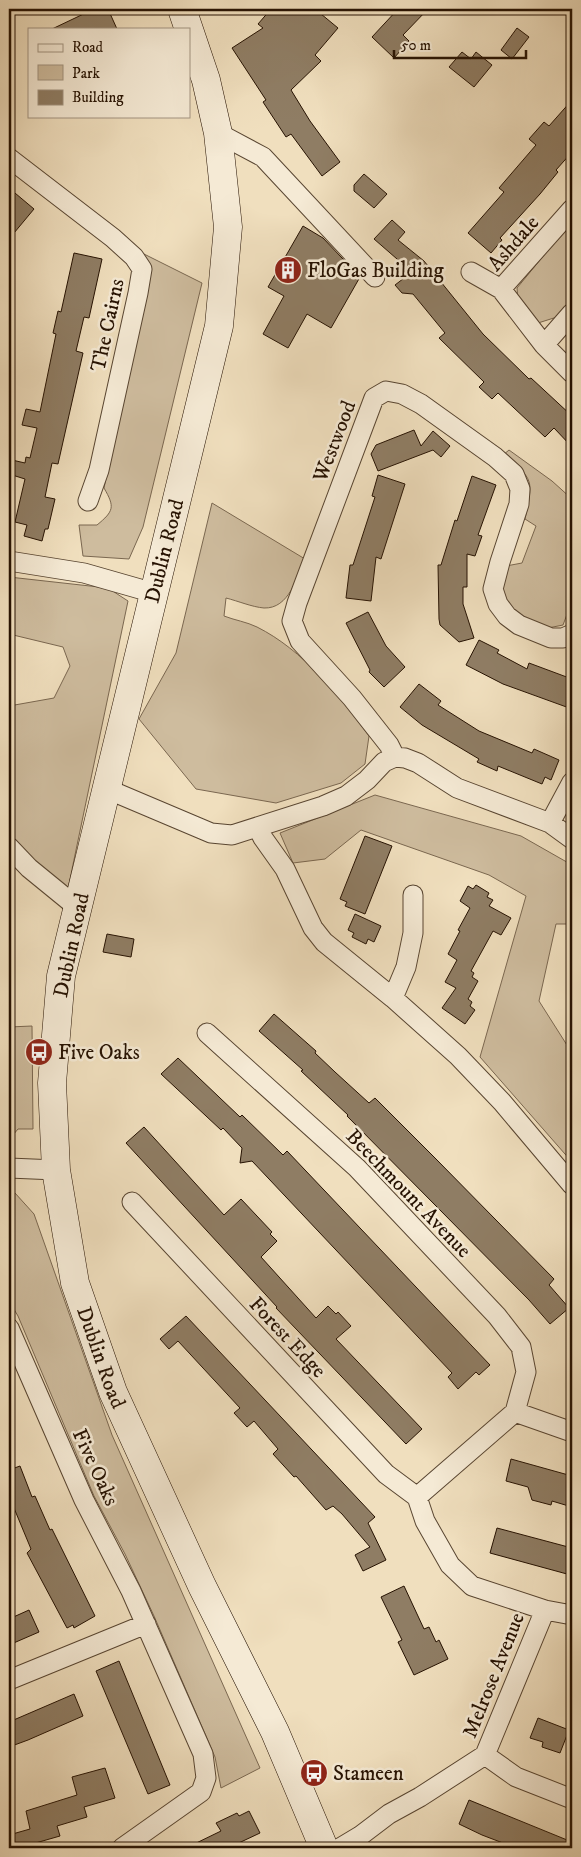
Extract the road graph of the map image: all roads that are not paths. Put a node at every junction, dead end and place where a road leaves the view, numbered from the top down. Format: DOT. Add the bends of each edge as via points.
graph roads {
  1 [pos="182,9"];
  2 [pos="188,28"];
  3 [pos="190,33"];
  4 [pos="218,133"];
  5 [pos="9,158"];
  6 [pos="572,209"];
  7 [pos="471,272"];
  8 [pos="376,278"];
  9 [pos="501,289"];
  10 [pos="572,313"];
  11 [pos="544,345"];
  12 [pos="572,373"];
  13 [pos="88,501"];
  14 [pos="9,561"];
  15 [pos="154,593"];
  16 [pos="572,634"];
  17 [pos="395,757"];
  18 [pos="572,782"];
  19 [pos="107,789"];
  20 [pos="550,823"];
  21 [pos="258,828"];
  22 [pos="572,840"];
  23 [pos="9,847"];
  24 [pos="413,895"];
  25 [pos="78,908"];
  26 [pos="393,998"];
  27 [pos="207,1033"];
  28 [pos="9,1168"];
  29 [pos="56,1170"];
  30 [pos="572,1185"];
  31 [pos="132,1202"];
  32 [pos="9,1328"];
  33 [pos="515,1412"];
  34 [pos="572,1432"];
  35 [pos="417,1497"];
  36 [pos="545,1610"];
  37 [pos="572,1615"];
  38 [pos="146,1624"];
  39 [pos="9,1680"];
  40 [pos="485,1755"];
  41 [pos="572,1799"];
  42 [pos="363,1842"];
  43 [pos="122,1848"];
  44 [pos="324,1848"];
  45 [pos="340,1848"];
  1 -- 2 [label="main road, Dublin Road"];
  3 -- 4 [label="main road, Dublin Road" via="206,80"];
  4 -- 8 [label="street" via="263,157"];
  4 -- 15 [label="main road, Dublin Road" via="228,227 219,326"];
  5 -- 13 [label="street, The Cairns" via="113,238 142,269 99,470"];
  6 -- 9 [label="street, Ashdale"];
  7 -- 9 [label="street"];
  9 -- 11 [label="street, Ashdale"];
  10 -- 11 [label="street"];
  11 -- 12 [label="street, Ashdale"];
  14 -- 15 [label="street" via="84,573"];
  15 -- 19 [label="main road, Dublin Road"];
  16 -- 17 [label="street, Westwood" via="551,638 519,625 498,604 493,589 519,504 520,489 514,474 495,457 402,394 386,391 374,398 292,621 300,641 352,698"];
  17 -- 20 [label="street" via="418,763 457,788"];
  17 -- 21 [label="street" via="384,762 346,796"];
  18 -- 20 [label="street"];
  19 -- 21 [label="street" via="211,833 232,834"];
  19 -- 25 [label="main road, Dublin Road"];
  20 -- 22 [label="street"];
  21 -- 26 [label="street" via="285,869 313,928 324,942"];
  23 -- 25 [label="street"];
  24 -- 26 [label="street" via="413,933 406,967"];
  25 -- 29 [label="main road, Dublin Road" via="59,987 52,1084"];
  26 -- 30 [label="street" via="458,1056 502,1102"];
  27 -- 33 [label="street, Beechmount Avenue" via="357,1168 497,1316 521,1346 526,1372"];
  28 -- 29 [label="street"];
  29 -- 44 [label="main road, Dublin Road" via="75,1283 113,1392 202,1586 275,1732"];
  31 -- 35 [label="street, Forest Edge" via="386,1474"];
  32 -- 38 [label="street, Five Oaks" via="84,1500"];
  33 -- 34 [label="street"];
  33 -- 35 [label="street"];
  35 -- 36 [label="street" via="425,1521 450,1565 472,1586"];
  36 -- 37 [label="street, Melrose Avenue"];
  36 -- 40 [label="street, Melrose Avenue"];
  38 -- 39 [label="street"];
  38 -- 43 [label="street, Five Oaks" via="203,1754 206,1778 201,1792"];
  40 -- 41 [label="street" via="516,1777"];
  40 -- 42 [label="street" via="389,1814"];
  42 -- 45 [label="street"];
}
